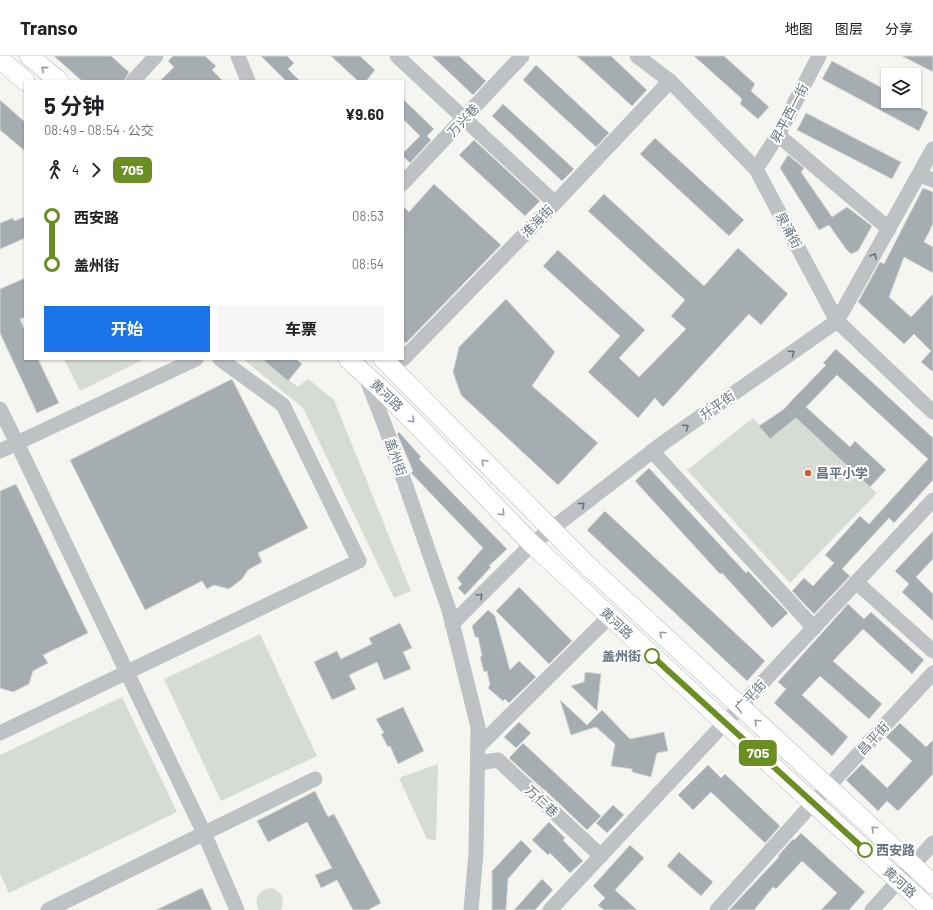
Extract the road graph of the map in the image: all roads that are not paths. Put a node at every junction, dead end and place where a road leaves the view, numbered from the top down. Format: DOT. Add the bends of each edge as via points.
graph roads {
  1 [pos="29,56"];
  2 [pos="156,56"];
  3 [pos="238,56"];
  4 [pos="397,56"];
  5 [pos="522,56"];
  6 [pos="637,56"];
  7 [pos="819,56"];
  8 [pos="0,59"];
  9 [pos="24,80"];
  10 [pos="57,80"];
  11 [pos="134,80"];
  12 [pos="248,80"];
  13 [pos="670,80"];
  14 [pos="464,119"];
  15 [pos="778,135"];
  16 [pos="933,149"];
  17 [pos="756,169"];
  18 [pos="926,178"];
  19 [pos="404,182"];
  20 [pos="554,203"];
  21 [pos="889,229"];
  22 [pos="837,321"];
  23 [pos="404,353"];
  24 [pos="194,360"];
  25 [pos="221,360"];
  26 [pos="350,360"];
  27 [pos="396,361"];
  28 [pos="361,366"];
  29 [pos="0,409"];
  30 [pos="933,412"];
  31 [pos="16,443"];
  32 [pos="0,451"];
  33 [pos="652,451"];
  34 [pos="933,500"];
  35 [pos="551,529"];
  36 [pos="532,544"];
  37 [pos="856,582"];
  38 [pos="609,617"];
  39 [pos="452,624"];
  40 [pos="814,628"];
  41 [pos="933,651"];
  42 [pos="127,672"];
  43 [pos="933,673"];
  44 [pos="740,706"];
  45 [pos="725,722"];
  46 [pos="0,733"];
  47 [pos="478,747"];
  48 [pos="478,763"];
  49 [pos="315,779"];
  50 [pos="828,787"];
  51 [pos="813,803"];
  52 [pos="204,833"];
  53 [pos="933,843"];
  54 [pos="600,856"];
  55 [pos="913,865"];
  56 [pos="899,881"];
  57 [pos="933,884"];
  58 [pos="48,910"];
  59 [pos="237,910"];
  60 [pos="471,910"];
  61 [pos="550,910"];
  62 [pos="717,910"];
  63 [pos="872,910"];
  64 [pos="931,910"];
  10 -- 1 [label="main road, one-way"];
  2 -- 11 [label="street"];
  3 -- 12 [label="street"];
  4 -- 14 [label="street"];
  5 -- 14 [label="street, 万兴巷"];
  6 -- 13 [label="street, 泉涌街"];
  7 -- 15 [label="street, 昇平西一街"];
  8 -- 9 [label="main road"];
  13 -- 17 [label="street, 泉涌街"];
  13 -- 20 [label="street, 淮海街"];
  14 -- 19 [label="street, 万兴巷"];
  14 -- 20 [label="street"];
  15 -- 17 [label="street, 昇平西一街"];
  15 -- 21 [label="street"];
  16 -- 18 [label="street, 升平街"];
  17 -- 22 [label="street, 泉涌街"];
  18 -- 21 [label="street, 升平街"];
  20 -- 23 [label="street, 淮海街"];
  22 -- 21 [label="street, 升平街, one-way"];
  22 -- 30 [label="street, 泉涌街"];
  33 -- 22 [label="street, 升平街, one-way"];
  24 -- 31 [label="street"];
  25 -- 42 [label="street" via="283,405 359,561"];
  26 -- 28 [label="main road, 黄河路"];
  35 -- 27 [label="main road, 黄河路, one-way"];
  28 -- 36 [label="main road, 黄河路, one-way"];
  28 -- 39 [label="street, 盖州街" via="385,426"];
  29 -- 31 [label="street"];
  31 -- 32 [label="street"];
  31 -- 42 [label="street"];
  35 -- 33 [label="street, 升平街, one-way"];
  33 -- 40 [label="street"];
  34 -- 37 [label="street, 广平街"];
  35 -- 36 [label="street, 升平街"];
  44 -- 35 [label="main road, 黄河路, one-way"];
  36 -- 38 [label="main road, 黄河路"];
  39 -- 36 [label="street, 升平街, one-way"];
  37 -- 40 [label="street, 广平街"];
  37 -- 41 [label="street"];
  38 -- 45 [label="main road, 黄河路"];
  38 -- 47 [label="street"];
  39 -- 47 [label="street, 盖州街" via="478,727"];
  40 -- 44 [label="street, 广平街"];
  42 -- 46 [label="street"];
  42 -- 52 [label="street"];
  43 -- 50 [label="street, 昌平街"];
  44 -- 45 [label="street, 广平街"];
  50 -- 44 [label="main road, 黄河路, one-way"];
  45 -- 51 [label="main road, 黄河路"];
  45 -- 54 [label="street, 广平街"];
  47 -- 48 [label="street, 盖州街"];
  48 -- 54 [label="street, 万仁巷" via="498,760"];
  48 -- 60 [label="street, 盖州街" via="476,853"];
  49 -- 52 [label="street"];
  50 -- 51 [label="street, 昌平街"];
  55 -- 50 [label="main road, 黄河路, one-way"];
  51 -- 56 [label="main road, 黄河路"];
  51 -- 62 [label="street, 昌平街"];
  52 -- 58 [label="street"];
  52 -- 59 [label="street"];
  53 -- 55 [label="street"];
  54 -- 61 [label="street, 广平街"];
  55 -- 56 [label="street"];
  55 -- 57 [label="main road, 黄河路"];
  56 -- 63 [label="street"];
  56 -- 64 [label="main road, 黄河路"];
}
